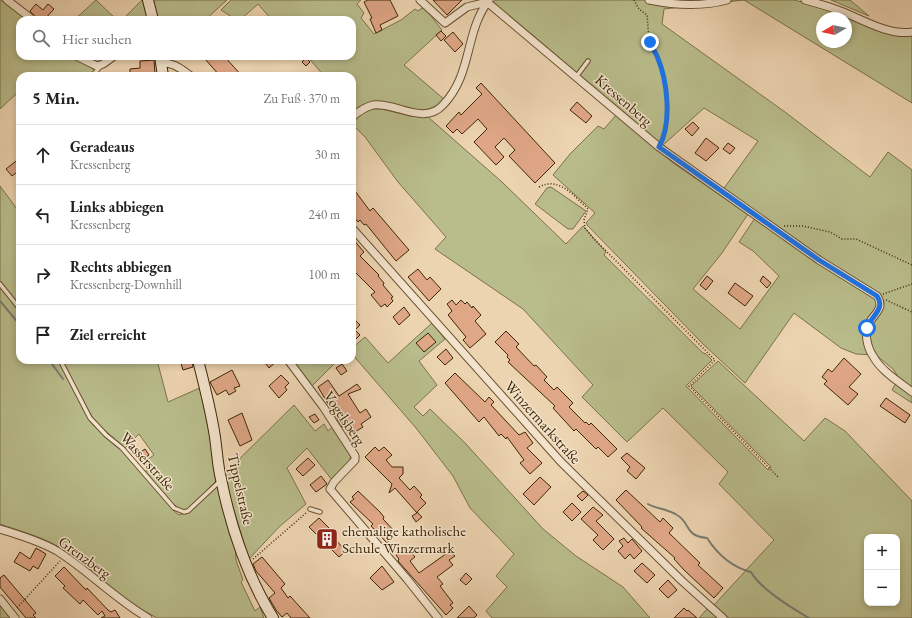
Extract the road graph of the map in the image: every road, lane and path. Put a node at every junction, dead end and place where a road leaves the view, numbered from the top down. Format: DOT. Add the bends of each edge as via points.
graph roads {
  1 [pos="7,0"];
  2 [pos="148,0"];
  3 [pos="420,0"];
  4 [pos="634,0"];
  5 [pos="649,0"];
  6 [pos="727,0"];
  7 [pos="805,0"];
  8 [pos="488,1"];
  9 [pos="28,16"];
  10 [pos="152,16"];
  11 [pos="912,32"];
  12 [pos="83,60"];
  13 [pos="109,60"];
  14 [pos="160,60"];
  15 [pos="163,60"];
  16 [pos="588,61"];
  17 [pos="101,66"];
  18 [pos="96,72"];
  19 [pos="162,72"];
  20 [pos="185,72"];
  21 [pos="576,77"];
  22 [pos="356,114"];
  23 [pos="659,147"];
  24 [pos="539,187"];
  25 [pos="782,226"];
  26 [pos="356,235"];
  27 [pos="912,265"];
  28 [pos="0,284"];
  29 [pos="912,284"];
  30 [pos="877,296"];
  31 [pos="16,304"];
  32 [pos="912,312"];
  33 [pos="62,364"];
  34 [pos="199,364"];
  35 [pos="291,364"];
  36 [pos="912,392"];
  37 [pos="778,476"];
  38 [pos="221,480"];
  39 [pos="310,509"];
  40 [pos="320,512"];
  41 [pos="0,529"];
  42 [pos="64,556"];
  43 [pos="246,565"];
  44 [pos="0,599"];
  45 [pos="13,616"];
  46 [pos="148,618"];
  47 [pos="273,618"];
  48 [pos="438,618"];
  49 [pos="723,618"];
  1 -- 9 [label="street"];
  2 -- 10 [label="street"];
  3 -- 8 [label="street" via="445,23 467,7"];
  4 -- 23 [label="path" via="639,9 647,15 650,42 664,79 668,111 667,128"];
  5 -- 6 [label="street" via="704,4"];
  7 -- 11 [label="street" via="891,31"];
  8 -- 21 [label="street, Kressenberg"];
  8 -- 22 [label="street" via="472,35 462,76 441,108 422,114 374,105"];
  12 -- 17 [label="street"];
  13 -- 17 [label="street"];
  14 -- 19 [label="street"];
  15 -- 20 [label="street"];
  16 -- 21 [label="lane"];
  17 -- 18 [label="lane"];
  21 -- 23 [label="street, Kressenberg"];
  23 -- 30 [label="street, Kressenberg" via="819,260"];
  24 -- 37 [label="path" via="553,182 588,209 584,220 585,228 593,238 715,360 689,386"];
  25 -- 27 [label="path" via="803,226 830,232 842,239 856,239"];
  26 -- 49 [label="street, Winzermarkstraße" via="561,462"];
  28 -- 31 [label="lane"];
  29 -- 30 [label="path"];
  30 -- 32 [label="path"];
  30 -- 36 [label="street" via="879,310 867,328 869,350 880,366"];
  33 -- 38 [label="lane, Wasserstraße" via="90,418 122,448 174,508 184,512 188,510"];
  34 -- 38 [label="street, Tippelstraße" via="212,416"];
  35 -- 48 [label="street, Vogelsberg" via="355,456 355,460 330,489"];
  38 -- 43 [label="street, Tippelstraße"];
  39 -- 40 [label="lane"];
  39 -- 43 [label="path"];
  41 -- 42 [label="street, Grenzberg" via="40,543"];
  42 -- 45 [label="path"];
  42 -- 46 [label="street, Grenzberg"];
  43 -- 47 [label="street, Tippelstraße"];
  44 -- 45 [label="street"];
}
